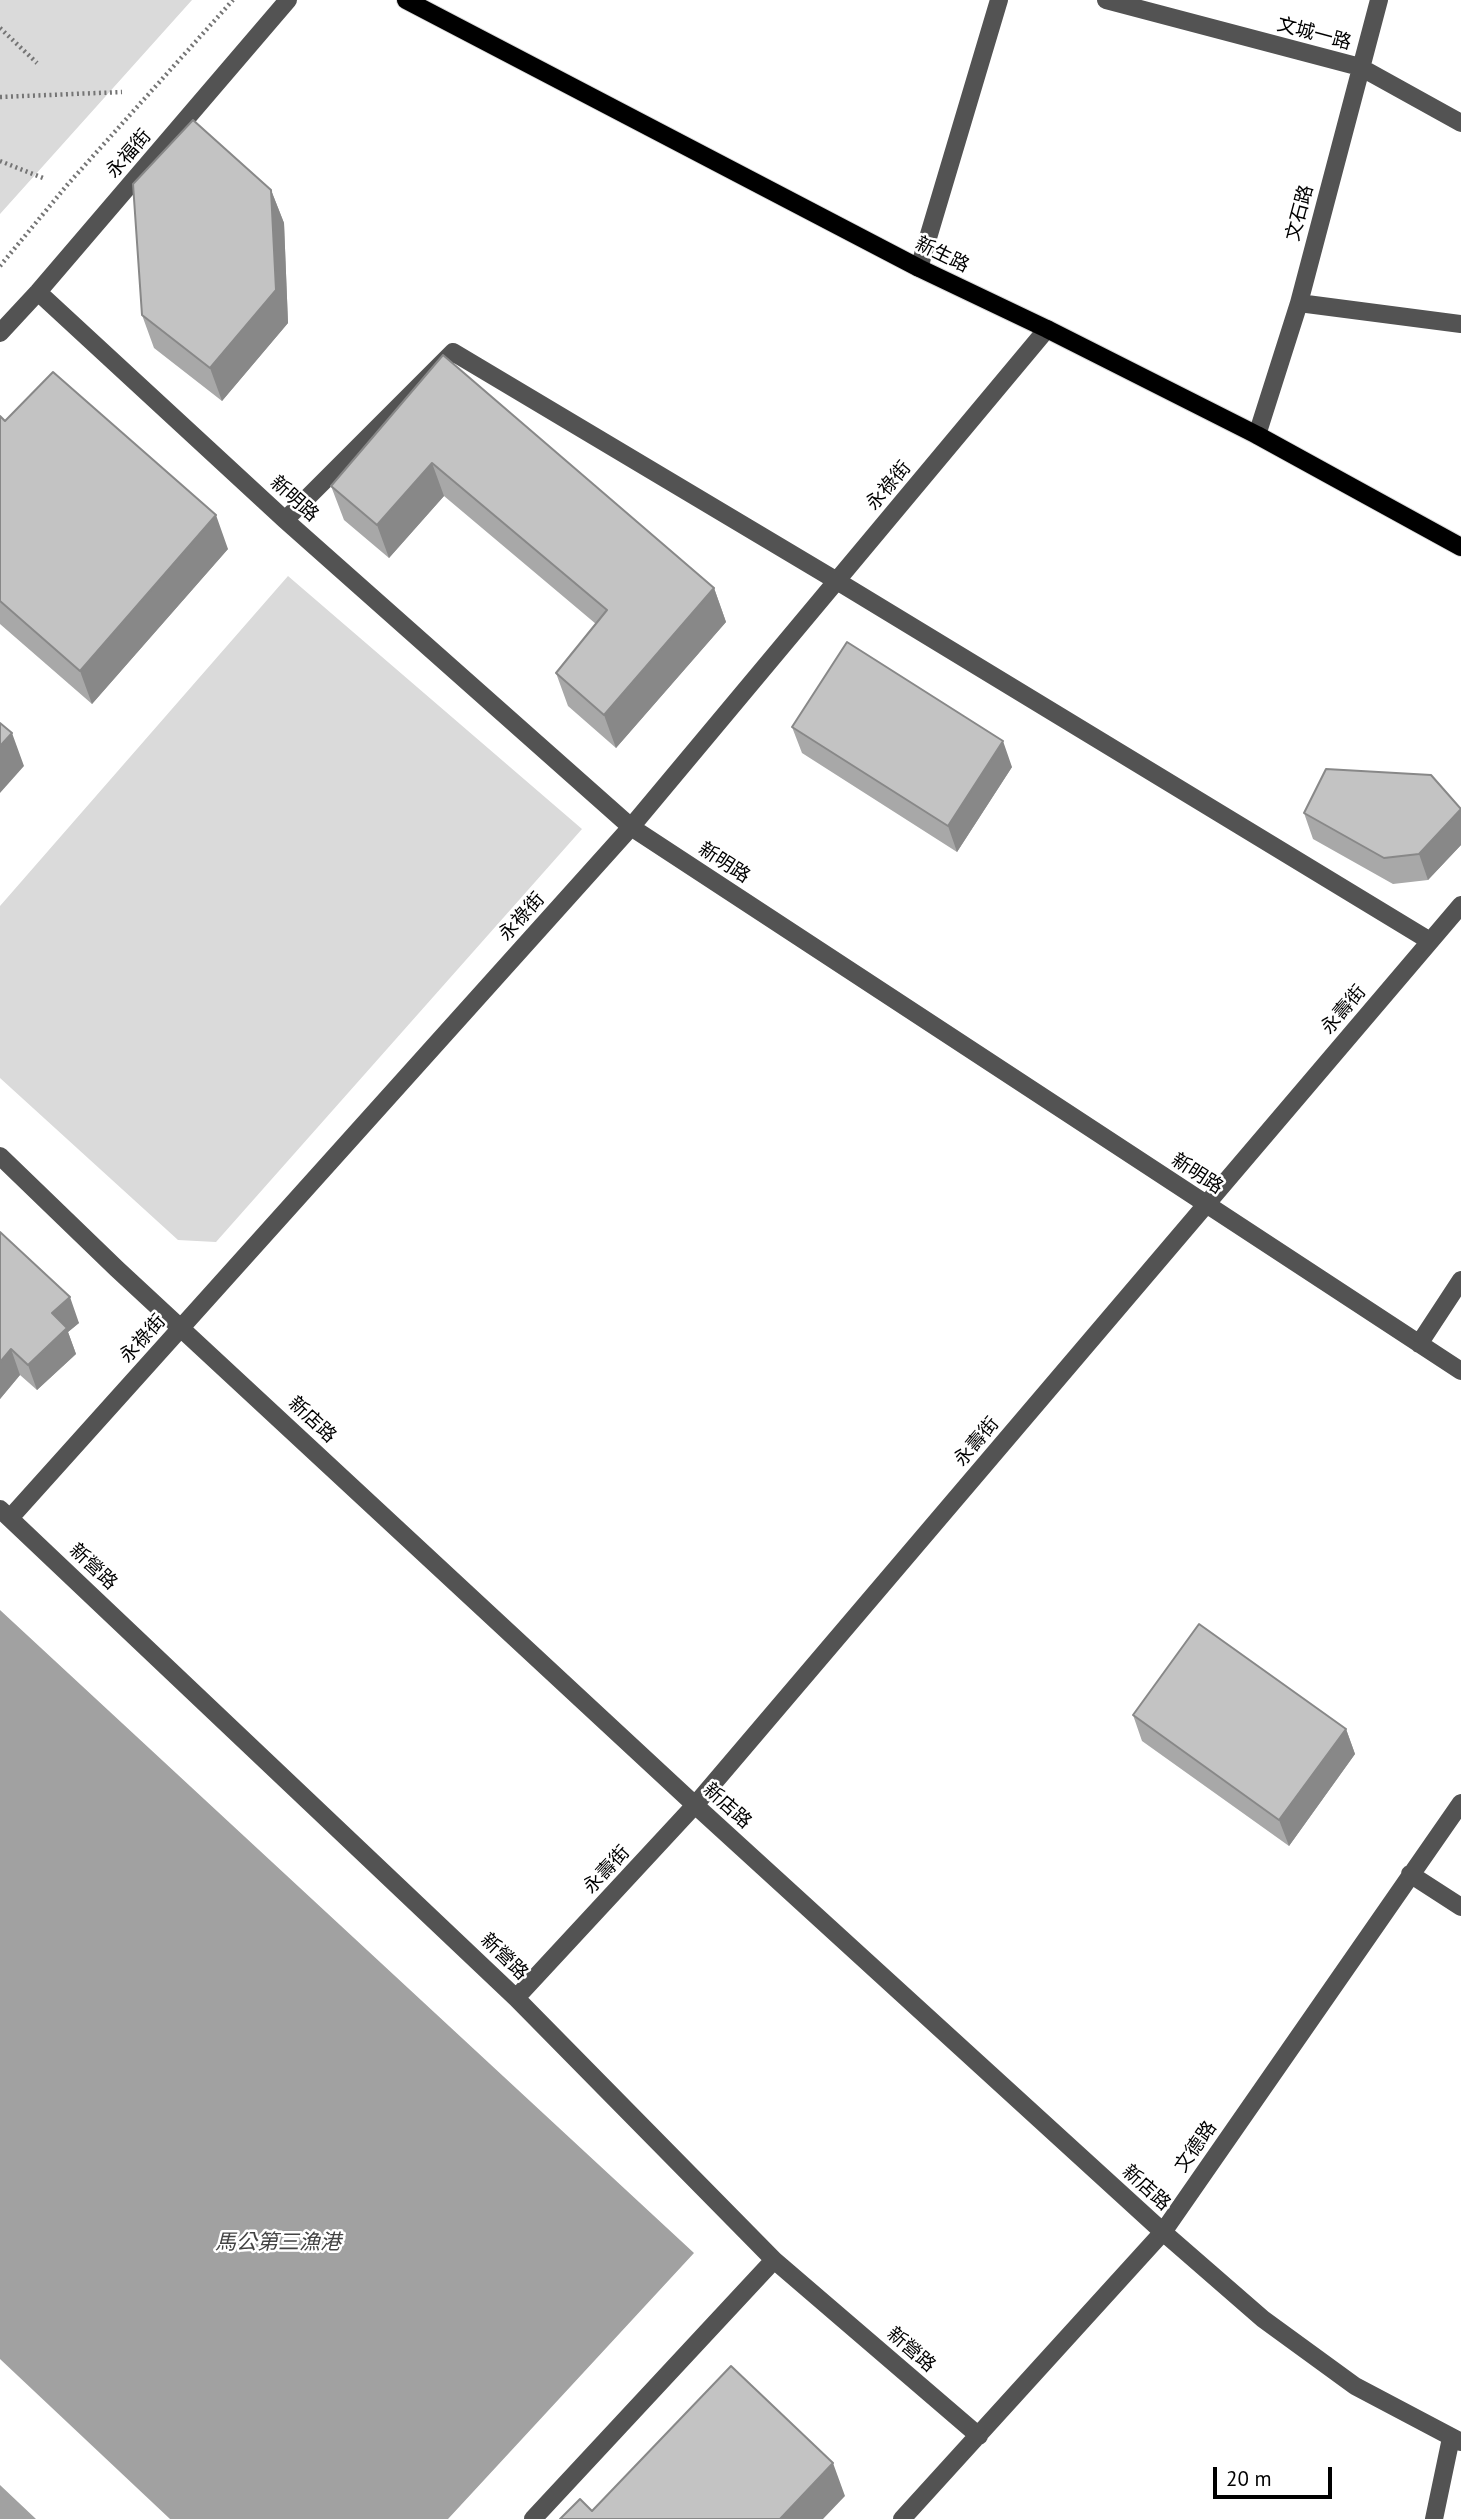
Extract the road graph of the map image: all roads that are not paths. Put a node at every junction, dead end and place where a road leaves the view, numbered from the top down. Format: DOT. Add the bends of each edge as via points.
graph roads {
  1 [pos="288,0"];
  2 [pos="405,0"];
  3 [pos="999,0"];
  4 [pos="1106,0"];
  5 [pos="1379,0"];
  6 [pos="1164,7"];
  7 [pos="1360,67"];
  8 [pos="1461,123"];
  9 [pos="919,268"];
  10 [pos="38,292"];
  11 [pos="1298,303"];
  12 [pos="1461,324"];
  13 [pos="1047,329"];
  14 [pos="0,333"];
  15 [pos="1257,435"];
  16 [pos="285,520"];
  17 [pos="1461,547"];
  18 [pos="837,581"];
  19 [pos="631,827"];
  20 [pos="1461,905"];
  21 [pos="1430,941"];
  22 [pos="0,1156"];
  23 [pos="1206,1205"];
  24 [pos="1461,1280"];
  25 [pos="182,1326"];
  26 [pos="1419,1344"];
  27 [pos="1461,1371"];
  28 [pos="5,1514"];
  29 [pos="1461,1803"];
  30 [pos="695,1805"];
  31 [pos="1410,1874"];
  32 [pos="1461,1907"];
  33 [pos="516,1998"];
  34 [pos="1163,2232"];
  35 [pos="774,2260"];
  36 [pos="979,2436"];
  37 [pos="1456,2440"];
  38 [pos="533,2519"];
  39 [pos="902,2519"];
  40 [pos="1434,2519"];
  1 -- 10 [label="street, 永福街"];
  2 -- 9 [label="main road, 新生路"];
  3 -- 9 [label="street"];
  4 -- 6 [label="street, 文城一路"];
  5 -- 7 [label="street, 文石路"];
  6 -- 7 [label="street, 文城一路"];
  7 -- 8 [label="street, 文城一路"];
  7 -- 11 [label="street, 文石路"];
  9 -- 13 [label="main road, 新生路"];
  10 -- 14 [label="street, 永福街"];
  10 -- 16 [label="street, 新明路"];
  11 -- 12 [label="street"];
  11 -- 15 [label="street, 文石路"];
  13 -- 15 [label="main road, 新生路"];
  13 -- 18 [label="street, 永祿街"];
  15 -- 17 [label="main road, 新生路"];
  16 -- 18 [label="street" via="453,352"];
  16 -- 19 [label="street, 新明路"];
  18 -- 19 [label="street, 永祿街"];
  18 -- 21 [label="street"];
  19 -- 23 [label="street, 新明路"];
  19 -- 25 [label="street, 永祿街"];
  20 -- 21 [label="street, 永壽街"];
  21 -- 23 [label="street, 永壽街"];
  22 -- 25 [label="street, 新店路"];
  23 -- 26 [label="street, 新明路"];
  23 -- 30 [label="street, 永壽街"];
  24 -- 26 [label="street"];
  25 -- 28 [label="street, 永祿街"];
  25 -- 30 [label="street, 新店路"];
  26 -- 27 [label="street, 新明路"];
  28 -- 33 [label="street, 新營路"];
  29 -- 31 [label="street, 文德路"];
  30 -- 33 [label="street, 永壽街"];
  30 -- 34 [label="street, 新店路"];
  31 -- 32 [label="street"];
  31 -- 34 [label="street, 文德路"];
  33 -- 35 [label="street, 新營路"];
  34 -- 36 [label="street, 文德路"];
  34 -- 37 [label="street, 新店路" via="1263,2319 1355,2386"];
  35 -- 36 [label="street, 新營路"];
  35 -- 38 [label="street"];
  36 -- 39 [label="street, 文德路"];
  37 -- 40 [label="street"];
}
